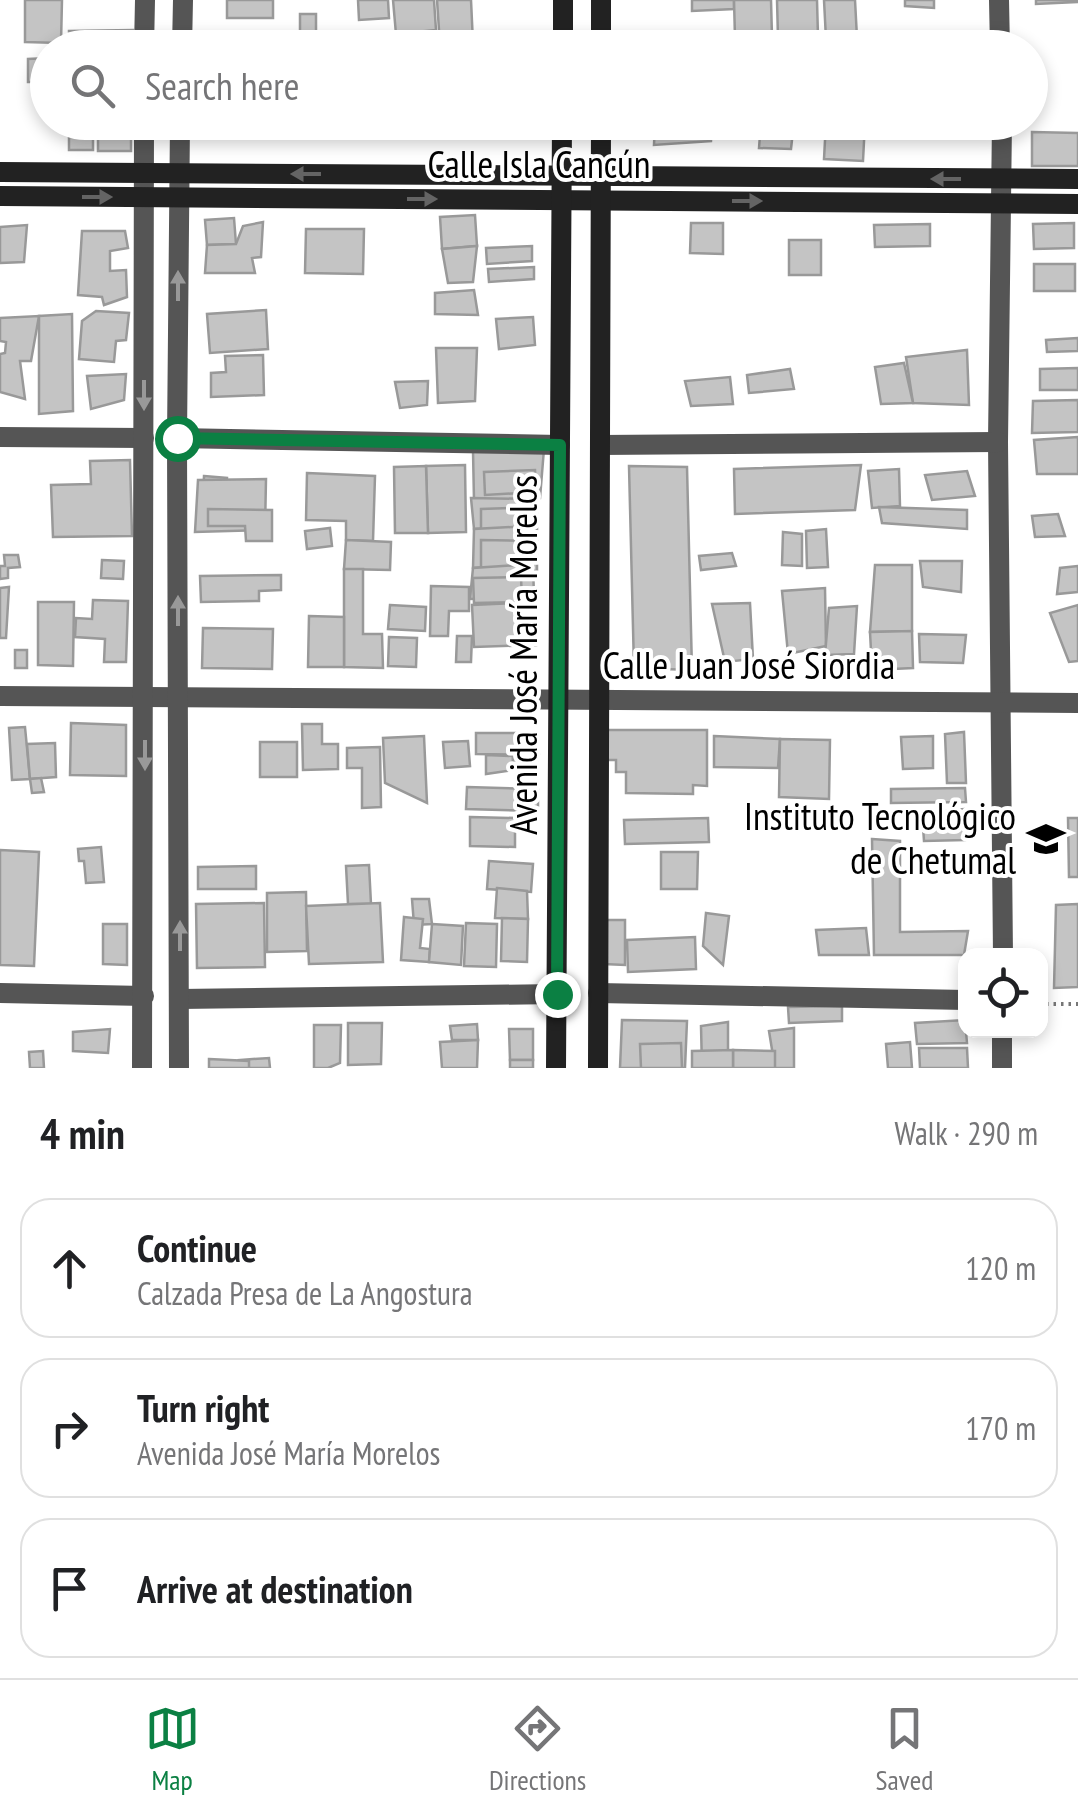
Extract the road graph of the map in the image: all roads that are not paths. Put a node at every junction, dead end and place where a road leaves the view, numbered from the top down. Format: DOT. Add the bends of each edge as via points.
graph roads {
  1 [pos="145,0"];
  2 [pos="183,0"];
  3 [pos="563,0"];
  4 [pos="602,0"];
  5 [pos="1000,0"];
  6 [pos="144,30"];
  7 [pos="182,30"];
  8 [pos="563,30"];
  9 [pos="602,30"];
  10 [pos="1000,30"];
  11 [pos="144,140"];
  12 [pos="180,140"];
  13 [pos="562,140"];
  14 [pos="601,140"];
  15 [pos="1002,140"];
  16 [pos="0,172"];
  17 [pos="144,173"];
  18 [pos="179,173"];
  19 [pos="562,176"];
  20 [pos="601,176"];
  21 [pos="1003,179"];
  22 [pos="1078,180"];
  23 [pos="0,196"];
  24 [pos="144,197"];
  25 [pos="178,197"];
  26 [pos="562,200"];
  27 [pos="601,200"];
  28 [pos="1002,203"];
  29 [pos="1078,204"];
  30 [pos="0,437"];
  31 [pos="144,438"];
  32 [pos="177,438"];
  33 [pos="998,442"];
  34 [pos="560,445"];
  35 [pos="600,445"];
  36 [pos="0,696"];
  37 [pos="145,696"];
  38 [pos="178,696"];
  39 [pos="559,698"];
  40 [pos="599,701"];
  41 [pos="1078,703"];
  42 [pos="1002,704"];
  43 [pos="1002,948"];
  44 [pos="0,993"];
  45 [pos="598,993"];
  46 [pos="557,994"];
  47 [pos="144,996"];
  48 [pos="180,999"];
  49 [pos="958,1000"];
  50 [pos="1002,1038"];
  51 [pos="142,1068"];
  52 [pos="179,1068"];
  53 [pos="556,1068"];
  54 [pos="598,1068"];
  55 [pos="1002,1068"];
  1 -- 6 [label="street"];
  2 -- 7 [label="street"];
  3 -- 8 [label="street"];
  4 -- 9 [label="street"];
  5 -- 10 [label="street"];
  11 -- 17 [label="street"];
  12 -- 18 [label="street"];
  13 -- 19 [label="street, Avenida José María Morelos"];
  14 -- 20 [label="street, Avenida José María Morelos"];
  15 -- 21 [label="street"];
  16 -- 17 [label="street, Calle Isla Cancún"];
  17 -- 18 [label="street, Calle Isla Cancún"];
  17 -- 24 [label="street"];
  19 -- 18 [label="street, Calle Isla Cancún, one-way"];
  18 -- 25 [label="street"];
  19 -- 20 [label="street, Calle Isla Cancún"];
  19 -- 26 [label="street, Avenida José María Morelos"];
  21 -- 20 [label="street, Calle Isla Cancún, one-way"];
  20 -- 27 [label="street, Avenida José María Morelos"];
  21 -- 22 [label="street, Calle Isla Cancún"];
  21 -- 28 [label="street"];
  23 -- 24 [label="street, Calle Isla Cancún, one-way"];
  24 -- 25 [label="street, Calle Isla Cancún"];
  24 -- 31 [label="street, one-way"];
  25 -- 26 [label="street, Calle Isla Cancún, one-way"];
  32 -- 25 [label="street, one-way"];
  26 -- 27 [label="street, Calle Isla Cancún"];
  26 -- 34 [label="street, Avenida José María Morelos"];
  27 -- 28 [label="street, Calle Isla Cancún, one-way"];
  27 -- 35 [label="street, Avenida José María Morelos"];
  28 -- 29 [label="street, Calle Isla Cancún"];
  28 -- 33 [label="street"];
  30 -- 31 [label="street"];
  31 -- 37 [label="street"];
  32 -- 34 [label="street"];
  38 -- 32 [label="street, one-way"];
  33 -- 35 [label="street"];
  33 -- 42 [label="street"];
  34 -- 39 [label="street, Avenida José María Morelos"];
  35 -- 40 [label="street, Avenida José María Morelos"];
  36 -- 37 [label="street, Calle Juan José Siordia"];
  37 -- 38 [label="street, Calle Juan José Siordia"];
  37 -- 47 [label="street, one-way"];
  38 -- 39 [label="street, Calle Juan José Siordia"];
  48 -- 38 [label="street, one-way"];
  39 -- 40 [label="street, Calle Juan José Siordia"];
  39 -- 46 [label="street, Avenida José María Morelos"];
  40 -- 42 [label="street, Calle Juan José Siordia"];
  40 -- 45 [label="street, Avenida José María Morelos"];
  41 -- 42 [label="street, Calle Juan José Siordia"];
  42 -- 43 [label="street"];
  44 -- 47 [label="street"];
  45 -- 49 [label="street"];
  45 -- 54 [label="street, Avenida José María Morelos"];
  46 -- 48 [label="street"];
  46 -- 53 [label="street, Avenida José María Morelos"];
  47 -- 51 [label="street"];
  48 -- 52 [label="street"];
  50 -- 55 [label="street"];
}
